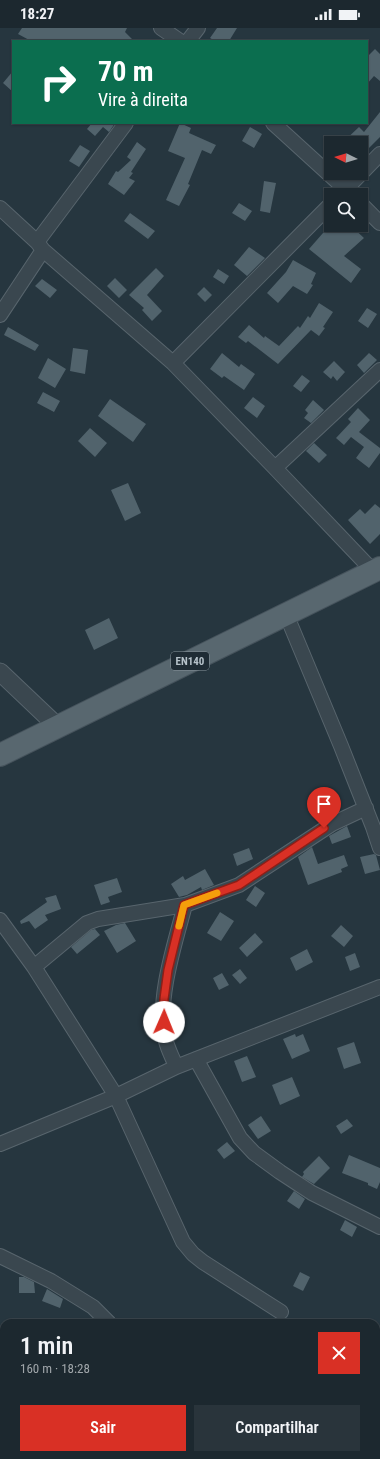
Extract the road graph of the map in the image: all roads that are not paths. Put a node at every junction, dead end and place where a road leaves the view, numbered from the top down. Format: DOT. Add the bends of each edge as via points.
graph roads {
  1 [pos="161,28"];
  2 [pos="198,28"];
  3 [pos="179,40"];
  4 [pos="189,40"];
  5 [pos="125,124"];
  6 [pos="274,124"];
  7 [pos="380,154"];
  8 [pos="341,188"];
  9 [pos="350,188"];
  10 [pos="0,208"];
  11 [pos="324,211"];
  12 [pos="368,211"];
  13 [pos="380,223"];
  14 [pos="40,246"];
  15 [pos="0,315"];
  16 [pos="173,364"];
  17 [pos="380,370"];
  18 [pos="275,468"];
  19 [pos="377,569"];
  20 [pos="286,614"];
  21 [pos="0,672"];
  22 [pos="58,727"];
  23 [pos="0,755"];
  24 [pos="366,808"];
  25 [pos="377,825"];
  26 [pos="380,848"];
  27 [pos="184,905"];
  28 [pos="0,920"];
  29 [pos="34,967"];
  30 [pos="380,987"];
  31 [pos="196,1059"];
  32 [pos="176,1067"];
  33 [pos="116,1096"];
  34 [pos="0,1144"];
  35 [pos="380,1227"];
  36 [pos="0,1256"];
  37 [pos="280,1312"];
  38 [pos="105,1319"];
  1 -- 3 [label="street"];
  2 -- 4 [label="street"];
  5 -- 14 [label="street"];
  6 -- 8 [label="street"];
  7 -- 9 [label="street"];
  10 -- 14 [label="street"];
  11 -- 16 [label="street"];
  12 -- 13 [label="street"];
  14 -- 15 [label="street"];
  14 -- 16 [label="street"];
  16 -- 18 [label="street"];
  17 -- 18 [label="street"];
  18 -- 19 [label="street"];
  19 -- 20 [label="main road, EN140"];
  20 -- 22 [label="main road, EN140"];
  20 -- 24 [label="street"];
  21 -- 22 [label="street"];
  22 -- 23 [label="main road, EN140"];
  24 -- 25 [label="street"];
  24 -- 27 [label="street" via="332,824 239,885"];
  25 -- 26 [label="street"];
  27 -- 29 [label="street" via="98,918 87,923"];
  27 -- 32 [label="street" via="168,970 164,999 166,1040"];
  28 -- 29 [label="street"];
  29 -- 33 [label="street"];
  30 -- 31 [label="street"];
  31 -- 32 [label="street"];
  31 -- 35 [label="street" via="240,1138 254,1153 312,1193"];
  32 -- 33 [label="street"];
  33 -- 34 [label="street"];
  33 -- 37 [label="street" via="183,1242 203,1262"];
  36 -- 38 [label="street" via="51,1281 93,1307"];
}
